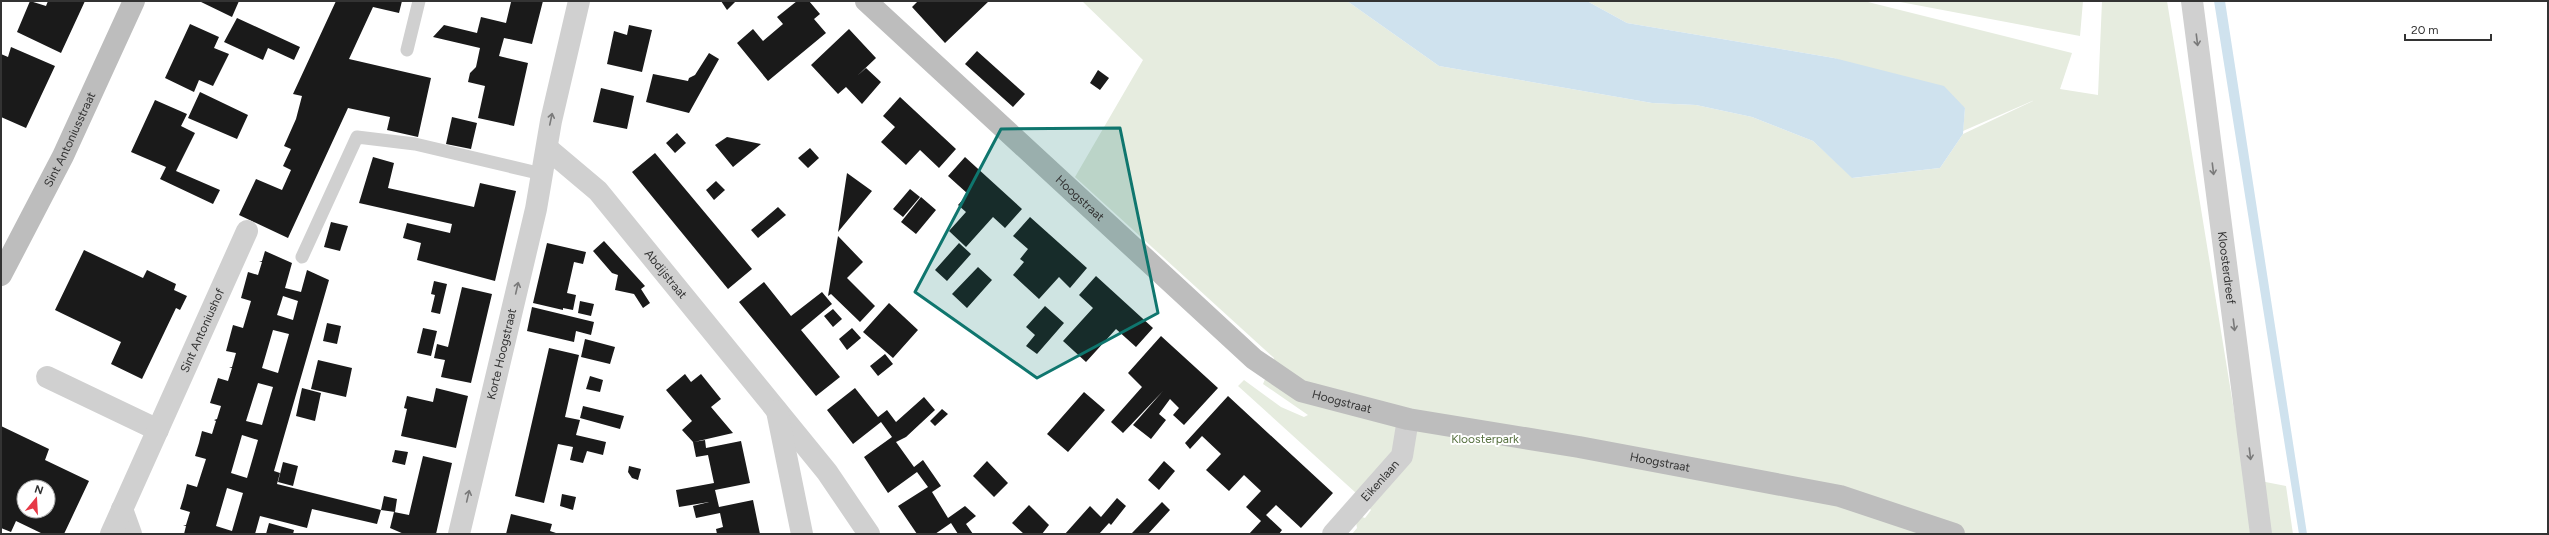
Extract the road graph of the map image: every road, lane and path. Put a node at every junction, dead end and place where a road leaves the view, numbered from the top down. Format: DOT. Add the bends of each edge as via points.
graph roads {
  1 [pos="134,1"];
  2 [pos="419,1"];
  3 [pos="579,1"];
  4 [pos="866,1"];
  5 [pos="2192,1"];
  6 [pos="407,50"];
  7 [pos="547,148"];
  8 [pos="542,174"];
  9 [pos="247,232"];
  10 [pos="302,257"];
  11 [pos="1,275"];
  12 [pos="46,377"];
  13 [pos="776,408"];
  14 [pos="1408,419"];
  15 [pos="158,430"];
  16 [pos="122,509"];
  17 [pos="111,534"];
  18 [pos="131,534"];
  19 [pos="459,534"];
  20 [pos="802,534"];
  21 [pos="869,534"];
  22 [pos="1333,534"];
  23 [pos="1954,534"];
  24 [pos="2261,534"];
  1 -- 11 [label="street, Sint Antoniusstraat" via="63,156"];
  2 -- 6 [label="lane"];
  7 -- 3 [label="street, Korte Hoogstraat, one-way"];
  4 -- 14 [label="street, Hoogstraat" via="1254,359 1301,391"];
  5 -- 24 [label="street, Kloosterdreef, one-way"];
  7 -- 8 [label="street, Korte Hoogstraat"];
  7 -- 13 [label="street, Abdijstraat" via="598,191"];
  8 -- 10 [label="lane" via="414,144 357,137"];
  19 -- 8 [label="street, Korte Hoogstraat, one-way" via="536,209"];
  9 -- 15 [label="street, Sint Antoniushof"];
  12 -- 15 [label="street"];
  13 -- 20 [label="street, Abdijstraat"];
  13 -- 21 [label="street, Abdijstraat" via="827,472"];
  14 -- 22 [label="street, Eikenlaan" via="1402,456"];
  14 -- 23 [label="street, Hoogstraat" via="1579,447 1840,496"];
  15 -- 16 [label="street, Sint Antoniushof"];
  16 -- 17 [label="street, Sint Antoniushof"];
  16 -- 18 [label="street"];
}
